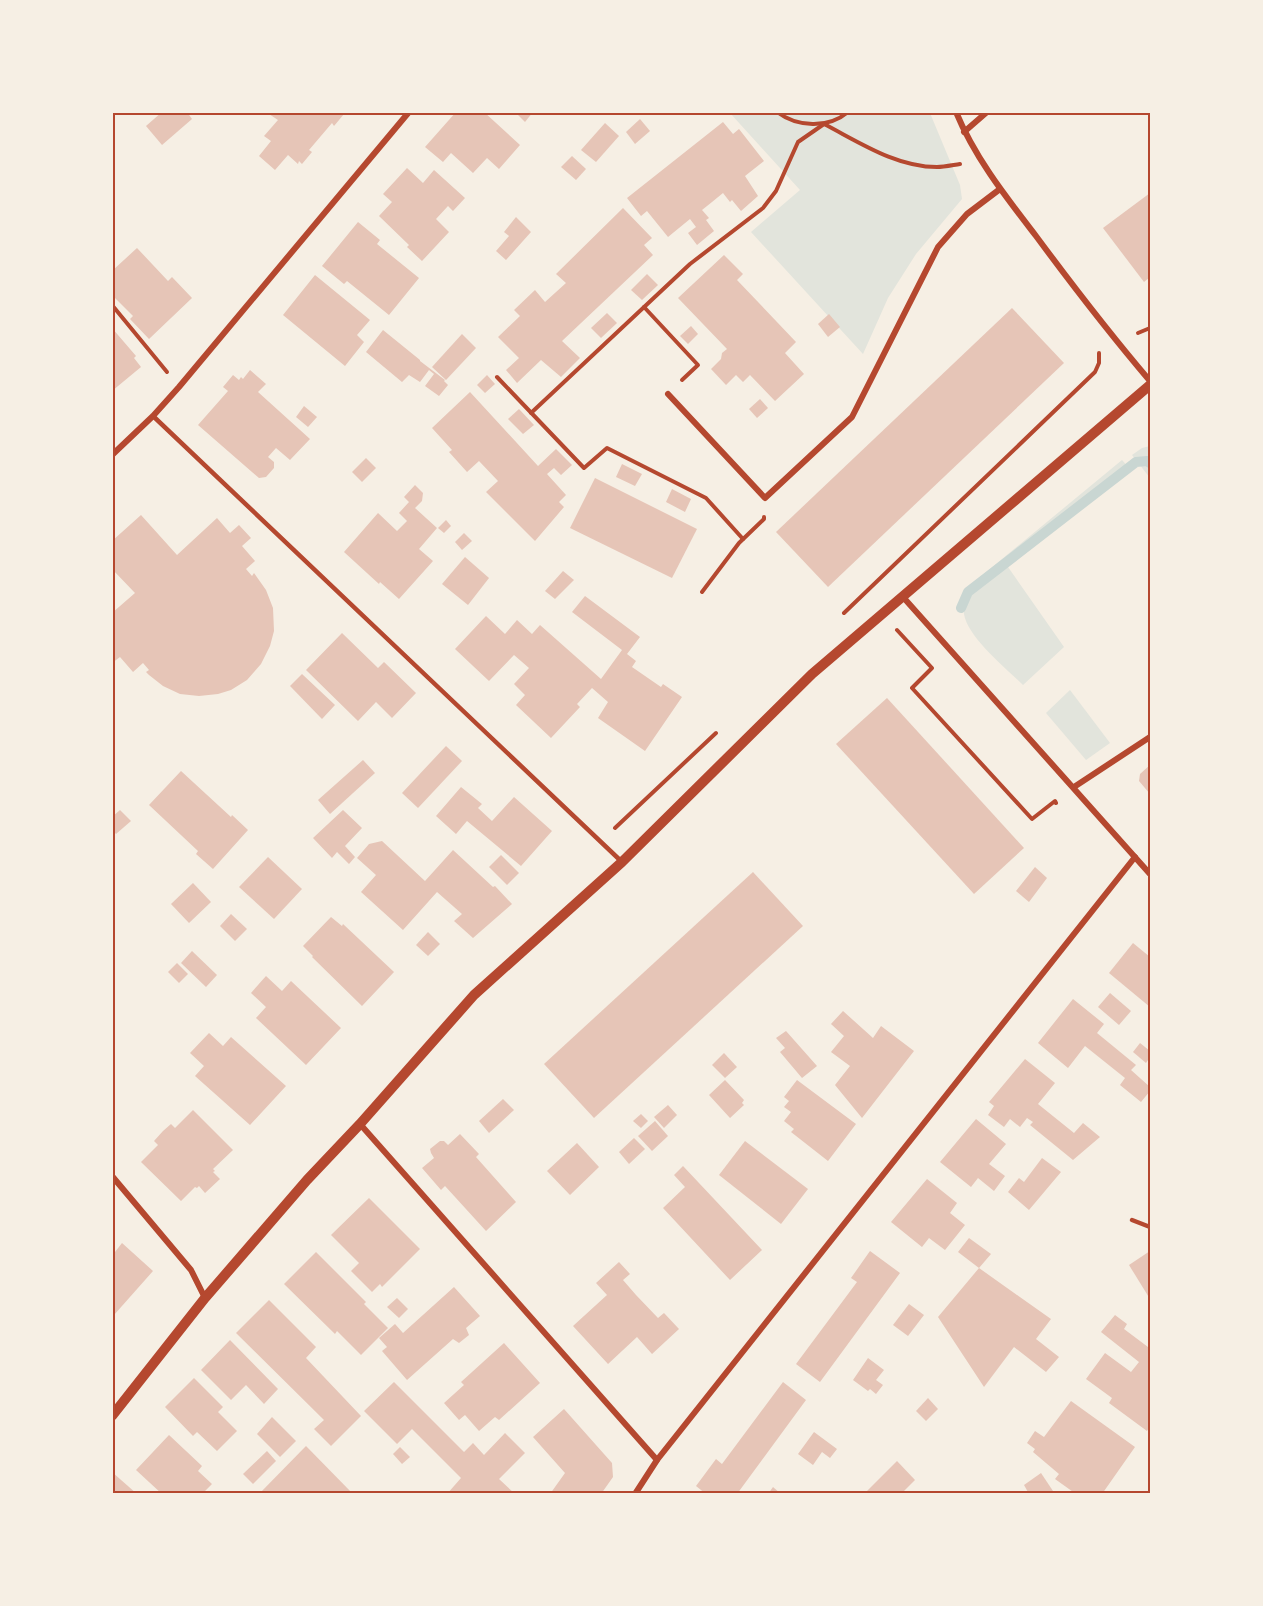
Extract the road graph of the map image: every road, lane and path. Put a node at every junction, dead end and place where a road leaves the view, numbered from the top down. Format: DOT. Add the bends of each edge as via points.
graph roads {
  1 [pos="409,112"];
  2 [pos="777,112"];
  3 [pos="848,112"];
  4 [pos="956,112"];
  5 [pos="987,112"];
  6 [pos="824,124"];
  7 [pos="964,132"];
  8 [pos="982,160"];
  9 [pos="1000,189"];
  10 [pos="112,305"];
  11 [pos="644,307"];
  12 [pos="1098,348"];
  13 [pos="497,377"];
  14 [pos="1150,383"];
  15 [pos="179,387"];
  16 [pos="668,394"];
  17 [pos="531,413"];
  18 [pos="153,416"];
  19 [pos="112,455"];
  20 [pos="765,498"];
  21 [pos="743,539"];
  22 [pos="702,592"];
  23 [pos="903,597"];
  24 [pos="842,615"];
  25 [pos="883,615"];
  26 [pos="718,731"];
  27 [pos="1150,737"];
  28 [pos="1074,787"];
  29 [pos="1062,809"];
  30 [pos="601,841"];
  31 [pos="1136,857"];
  32 [pos="622,862"];
  33 [pos="1150,874"];
  34 [pos="360,1124"];
  35 [pos="112,1176"];
  36 [pos="1132,1220"];
  37 [pos="1150,1227"];
  38 [pos="205,1298"];
  39 [pos="112,1416"];
  40 [pos="657,1460"];
  41 [pos="635,1494"];
  1 -- 15 [label="street"];
  2 -- 6 [label="path" via="804,125"];
  3 -- 6 [label="path"];
  4 -- 7 [label="street"];
  5 -- 7 [label="street"];
  6 -- 8 [label="path" via="885,155 916,165 938,167"];
  6 -- 11 [label="path" via="798,142 776,191 763,208 690,264"];
  7 -- 8 [label="street"];
  8 -- 9 [label="street"];
  9 -- 14 [label="street"];
  9 -- 20 [label="street" via="967,214 938,247 852,417"];
  10 -- 15 [label="path"];
  11 -- 16 [label="path" via="698,365"];
  11 -- 17 [label="path"];
  12 -- 24 [label="path" via="1095,372"];
  13 -- 17 [label="path"];
  14 -- 23 [label="street"];
  15 -- 18 [label="street"];
  16 -- 20 [label="street"];
  17 -- 21 [label="path" via="584,468 607,448 706,498"];
  18 -- 19 [label="street"];
  18 -- 30 [label="lane"];
  20 -- 21 [label="path" via="764,519"];
  21 -- 22 [label="path"];
  23 -- 25 [label="street"];
  23 -- 28 [label="street"];
  25 -- 29 [label="path" via="932,668 912,688 1032,819 1055,801"];
  25 -- 32 [label="street" via="812,674"];
  26 -- 30 [label="path"];
  27 -- 28 [label="street"];
  28 -- 31 [label="street"];
  30 -- 32 [label="lane"];
  31 -- 33 [label="street"];
  31 -- 40 [label="street"];
  32 -- 34 [label="street" via="474,995"];
  34 -- 38 [label="street"];
  34 -- 40 [label="street"];
  35 -- 38 [label="street" via="190,1270"];
  36 -- 37 [label="lane"];
  38 -- 39 [label="street"];
  40 -- 41 [label="street"];
}
